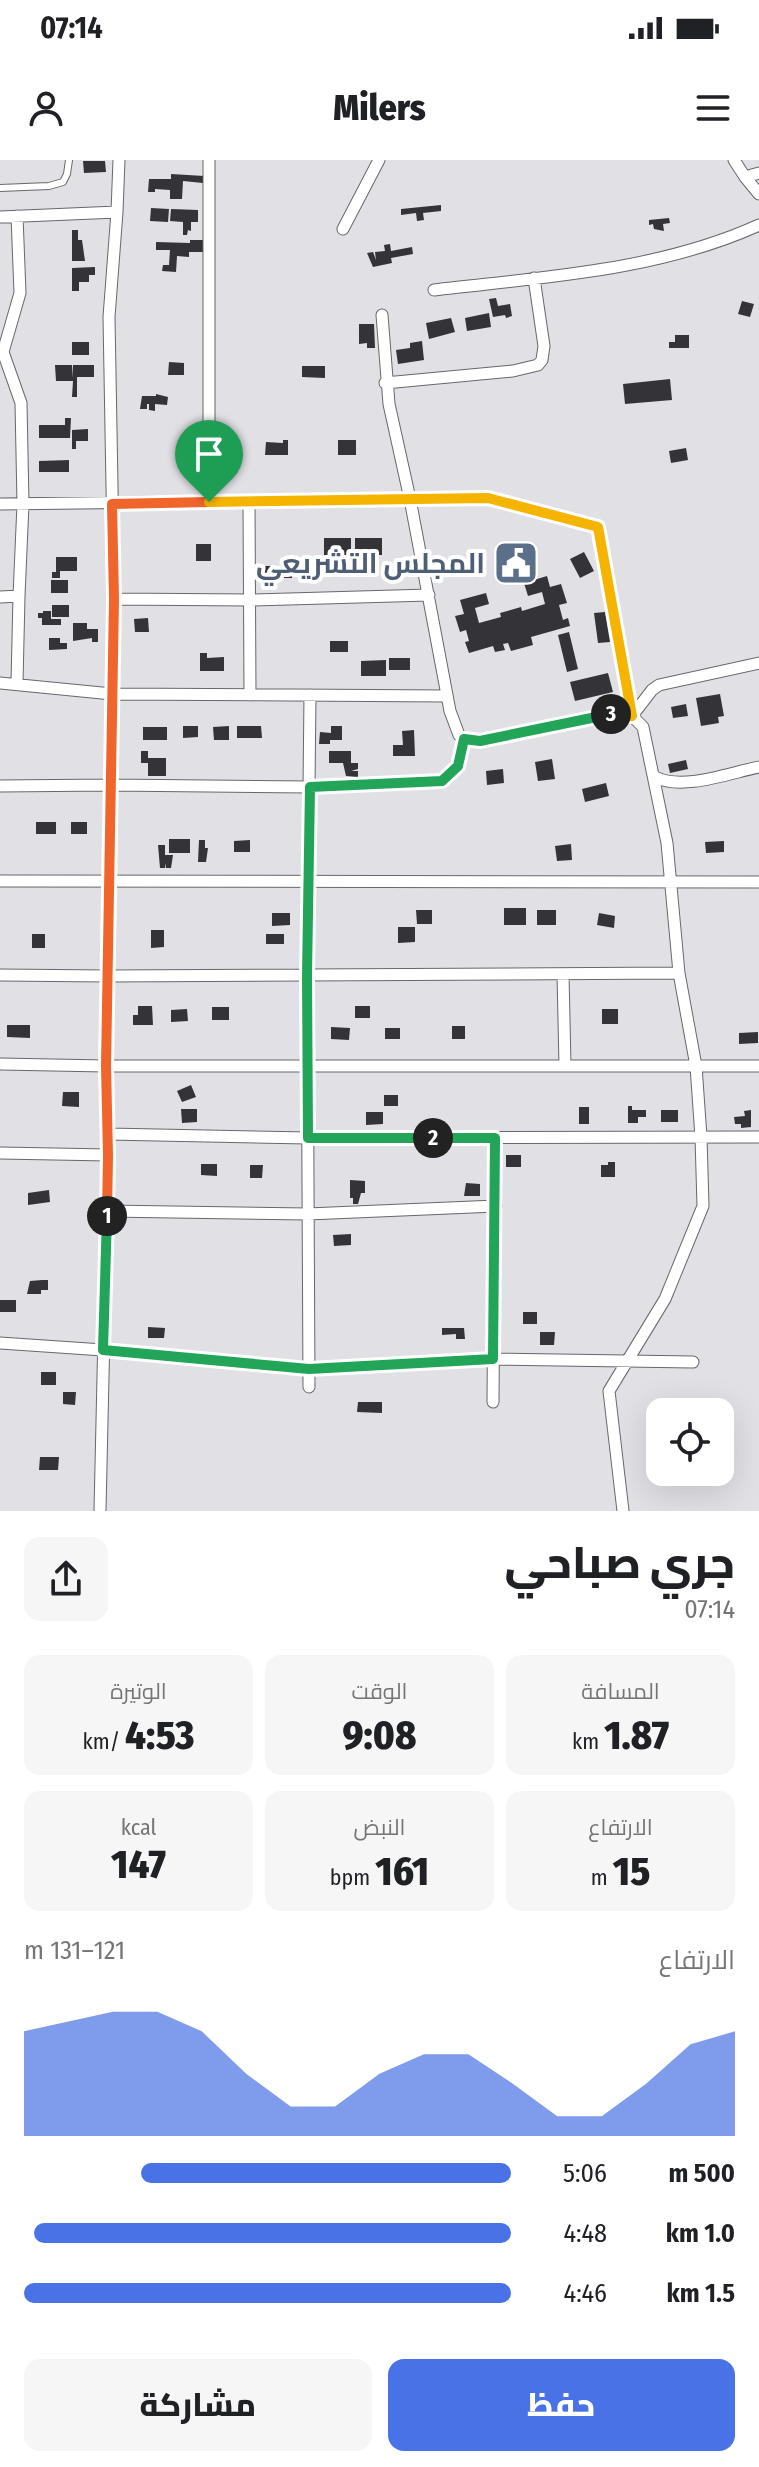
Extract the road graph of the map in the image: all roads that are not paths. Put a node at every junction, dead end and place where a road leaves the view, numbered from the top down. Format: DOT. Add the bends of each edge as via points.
graph roads {
  1 [pos="69,160"];
  2 [pos="119,160"];
  3 [pos="209,160"];
  4 [pos="379,160"];
  5 [pos="734,160"];
  6 [pos="759,173"];
  7 [pos="745,177"];
  8 [pos="0,188"];
  9 [pos="759,194"];
  10 [pos="117,212"];
  11 [pos="17,216"];
  12 [pos="0,217"];
  13 [pos="759,225"];
  14 [pos="343,229"];
  15 [pos="534,278"];
  16 [pos="434,290"];
  17 [pos="382,315"];
  18 [pos="2,352"];
  19 [pos="385,383"];
  20 [pos="410,499"];
  21 [pos="209,502"];
  22 [pos="249,502"];
  23 [pos="0,504"];
  24 [pos="23,504"];
  25 [pos="112,504"];
  26 [pos="429,595"];
  27 [pos="19,596"];
  28 [pos="0,597"];
  29 [pos="114,599"];
  30 [pos="250,600"];
  31 [pos="759,663"];
  32 [pos="0,683"];
  33 [pos="17,683"];
  34 [pos="112,694"];
  35 [pos="250,695"];
  36 [pos="310,695"];
  37 [pos="447,696"];
  38 [pos="632,716"];
  39 [pos="464,739"];
  40 [pos="759,767"];
  41 [pos="655,777"];
  42 [pos="110,785"];
  43 [pos="0,786"];
  44 [pos="310,787"];
  45 [pos="0,881"];
  46 [pos="108,882"];
  47 [pos="759,882"];
  48 [pos="309,883"];
  49 [pos="672,883"];
  50 [pos="679,973"];
  51 [pos="563,974"];
  52 [pos="0,975"];
  53 [pos="307,975"];
  54 [pos="108,976"];
  55 [pos="0,1064"];
  56 [pos="106,1066"];
  57 [pos="307,1066"];
  58 [pos="565,1066"];
  59 [pos="696,1066"];
  60 [pos="759,1066"];
  61 [pos="108,1134"];
  62 [pos="701,1137"];
  63 [pos="759,1137"];
  64 [pos="308,1138"];
  65 [pos="495,1138"];
  66 [pos="0,1153"];
  67 [pos="108,1155"];
  68 [pos="496,1206"];
  69 [pos="107,1211"];
  70 [pos="308,1214"];
  71 [pos="0,1343"];
  72 [pos="103,1350"];
  73 [pos="493,1359"];
  74 [pos="628,1360"];
  75 [pos="693,1362"];
  76 [pos="309,1369"];
  77 [pos="309,1387"];
  78 [pos="493,1402"];
  79 [pos="100,1510"];
  80 [pos="623,1511"];
  1 -- 8 [label="lane" via="63,182"];
  2 -- 10 [label="street"];
  3 -- 21 [label="street"];
  4 -- 14 [label="street"];
  5 -- 7 [label="street"];
  6 -- 7 [label="street"];
  7 -- 9 [label="street"];
  10 -- 11 [label="street"];
  10 -- 25 [label="street" via="109,317"];
  11 -- 12 [label="street"];
  11 -- 18 [label="street" via="20,293"];
  13 -- 15 [label="street" via="658,258"];
  15 -- 16 [label="street"];
  15 -- 19 [label="street" via="544,346 538,365"];
  17 -- 19 [label="street"];
  18 -- 24 [label="street" via="21,403"];
  19 -- 20 [label="street"];
  20 -- 22 [label="street"];
  20 -- 26 [label="street"];
  20 -- 38 [label="street" via="488,498 598,527"];
  21 -- 22 [label="street"];
  21 -- 25 [label="street"];
  22 -- 30 [label="street"];
  23 -- 24 [label="street"];
  24 -- 25 [label="street"];
  24 -- 27 [label="street"];
  25 -- 29 [label="street"];
  26 -- 30 [label="street"];
  26 -- 37 [label="street"];
  27 -- 28 [label="street"];
  27 -- 33 [label="street"];
  29 -- 30 [label="street"];
  29 -- 34 [label="street"];
  30 -- 35 [label="street"];
  31 -- 38 [label="street" via="659,685"];
  32 -- 33 [label="street"];
  33 -- 34 [label="street"];
  34 -- 35 [label="street"];
  34 -- 42 [label="street"];
  35 -- 36 [label="street"];
  36 -- 37 [label="street"];
  36 -- 44 [label="street"];
  37 -- 39 [label="street" via="456,731"];
  38 -- 39 [label="street" via="613,714 480,741"];
  38 -- 41 [label="street" via="643,727"];
  39 -- 44 [label="street" via="458,766 442,781"];
  40 -- 41 [label="street" via="683,783"];
  41 -- 49 [label="street"];
  42 -- 43 [label="street"];
  42 -- 44 [label="street"];
  42 -- 46 [label="street"];
  44 -- 48 [label="street"];
  45 -- 46 [label="street"];
  46 -- 48 [label="street"];
  46 -- 54 [label="street"];
  47 -- 49 [label="street"];
  48 -- 49 [label="street"];
  48 -- 53 [label="street"];
  49 -- 50 [label="street"];
  50 -- 51 [label="street"];
  50 -- 59 [label="street"];
  51 -- 53 [label="street"];
  51 -- 58 [label="street"];
  52 -- 54 [label="street"];
  53 -- 54 [label="street"];
  53 -- 57 [label="street"];
  54 -- 56 [label="street"];
  55 -- 56 [label="street"];
  56 -- 57 [label="street"];
  56 -- 61 [label="street"];
  57 -- 58 [label="street"];
  57 -- 64 [label="street"];
  58 -- 59 [label="street"];
  59 -- 60 [label="street"];
  59 -- 62 [label="street"];
  61 -- 64 [label="street"];
  61 -- 67 [label="street"];
  62 -- 63 [label="street"];
  62 -- 65 [label="street"];
  62 -- 74 [label="street" via="703,1206 665,1299"];
  64 -- 65 [label="street"];
  64 -- 70 [label="street"];
  65 -- 68 [label="street"];
  66 -- 67 [label="street"];
  67 -- 69 [label="street"];
  68 -- 70 [label="street"];
  68 -- 73 [label="street"];
  69 -- 70 [label="street"];
  69 -- 72 [label="street"];
  70 -- 76 [label="street"];
  71 -- 72 [label="street"];
  72 -- 76 [label="street"];
  72 -- 79 [label="street"];
  73 -- 74 [label="street"];
  73 -- 76 [label="street"];
  73 -- 78 [label="street"];
  74 -- 75 [label="street"];
  74 -- 80 [label="street" via="609,1391"];
  76 -- 77 [label="street"];
}
